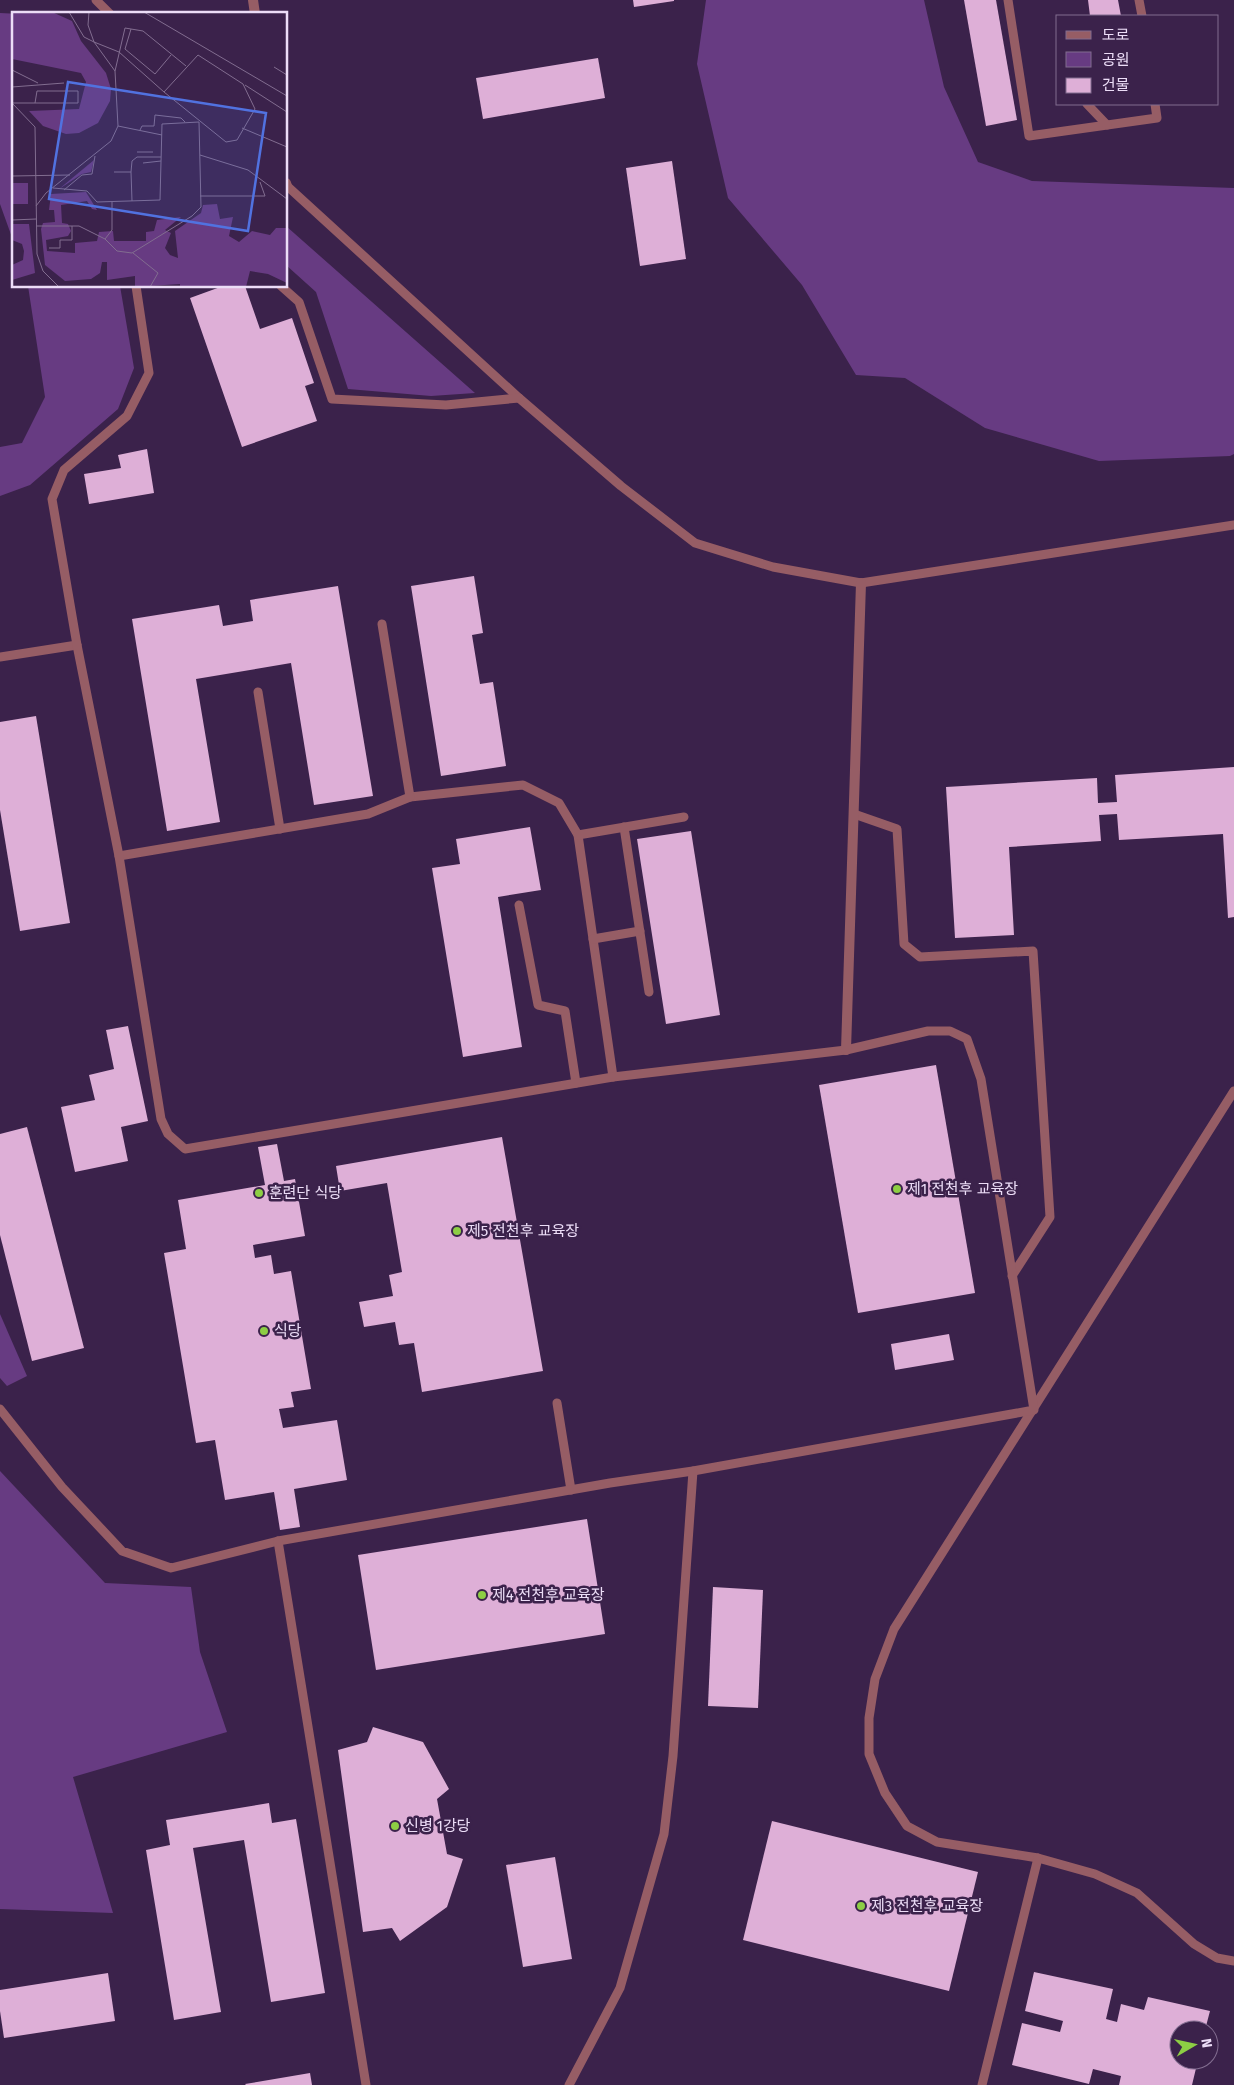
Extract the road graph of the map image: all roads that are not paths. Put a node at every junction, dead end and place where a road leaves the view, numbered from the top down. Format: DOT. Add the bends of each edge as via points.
graph roads {
  1 [pos="96,0"];
  2 [pos="1008,0"];
  3 [pos="1139,0"];
  4 [pos="108,12"];
  5 [pos="1142,15"];
  6 [pos="1088,105"];
  7 [pos="1155,105"];
  8 [pos="1106,125"];
  9 [pos="288,187"];
  10 [pos="136,288"];
  11 [pos="283,288"];
  12 [pos="519,398"];
  13 [pos="1234,525"];
  14 [pos="862,583"];
  15 [pos="382,624"];
  16 [pos="77,644"];
  17 [pos="0,657"];
  18 [pos="258,692"];
  19 [pos="410,797"];
  20 [pos="854,814"];
  21 [pos="684,817"];
  22 [pos="624,827"];
  23 [pos="280,829"];
  24 [pos="578,835"];
  25 [pos="119,856"];
  26 [pos="520,905"];
  27 [pos="640,931"];
  28 [pos="593,939"];
  29 [pos="649,992"];
  30 [pos="846,1050"];
  31 [pos="613,1076"];
  32 [pos="576,1082"];
  33 [pos="1234,1091"];
  34 [pos="1012,1276"];
  35 [pos="557,1404"];
  36 [pos="0,1409"];
  37 [pos="1034,1410"];
  38 [pos="693,1471"];
  39 [pos="571,1490"];
  40 [pos="278,1541"];
  41 [pos="1038,1858"];
  42 [pos="1234,1961"];
  43 [pos="366,2085"];
  44 [pos="569,2085"];
  45 [pos="982,2085"];
  1 -- 4 [label="lane"];
  2 -- 8 [label="lane" via="1029,136"];
  3 -- 5 [label="lane"];
  6 -- 8 [label="lane"];
  7 -- 8 [label="lane" via="1157,118"];
  9 -- 12 [label="lane"];
  10 -- 16 [label="lane" via="148,373 127,416 64,470 52,499"];
  11 -- 12 [label="lane" via="299,302 332,399 446,405"];
  12 -- 14 [label="lane" via="621,486 694,542 773,568"];
  13 -- 14 [label="lane"];
  14 -- 20 [label="street"];
  15 -- 19 [label="lane"];
  16 -- 17 [label="lane"];
  16 -- 25 [label="lane"];
  18 -- 23 [label="lane"];
  19 -- 23 [label="lane" via="368,814"];
  19 -- 24 [label="lane" via="523,785 559,803"];
  20 -- 30 [label="street"];
  20 -- 34 [label="lane" via="897,829 904,944 920,957 1033,951 1050,1217"];
  21 -- 22 [label="lane"];
  22 -- 24 [label="lane"];
  22 -- 27 [label="lane"];
  23 -- 25 [label="lane"];
  24 -- 28 [label="lane"];
  25 -- 32 [label="lane" via="161,1119 168,1134 185,1149"];
  26 -- 32 [label="lane" via="538,1005 565,1011"];
  27 -- 28 [label="lane"];
  27 -- 29 [label="lane"];
  28 -- 31 [label="lane"];
  30 -- 31 [label="lane"];
  30 -- 34 [label="lane" via="928,1031 950,1031 967,1039 981,1079"];
  31 -- 32 [label="lane"];
  33 -- 37 [label="lane"];
  34 -- 37 [label="lane"];
  35 -- 39 [label="lane"];
  36 -- 40 [label="lane" via="62,1487 122,1551 171,1568"];
  37 -- 38 [label="lane"];
  37 -- 41 [label="lane" via="894,1629 875,1679 869,1718 869,1754 885,1793 907,1826 937,1842"];
  38 -- 39 [label="lane"];
  38 -- 44 [label="lane" via="673,1756 664,1834 620,1988"];
  39 -- 40 [label="lane"];
  40 -- 43 [label="lane"];
  41 -- 42 [label="lane" via="1095,1874 1137,1893 1194,1944 1217,1958"];
  41 -- 45 [label="lane"];
}
